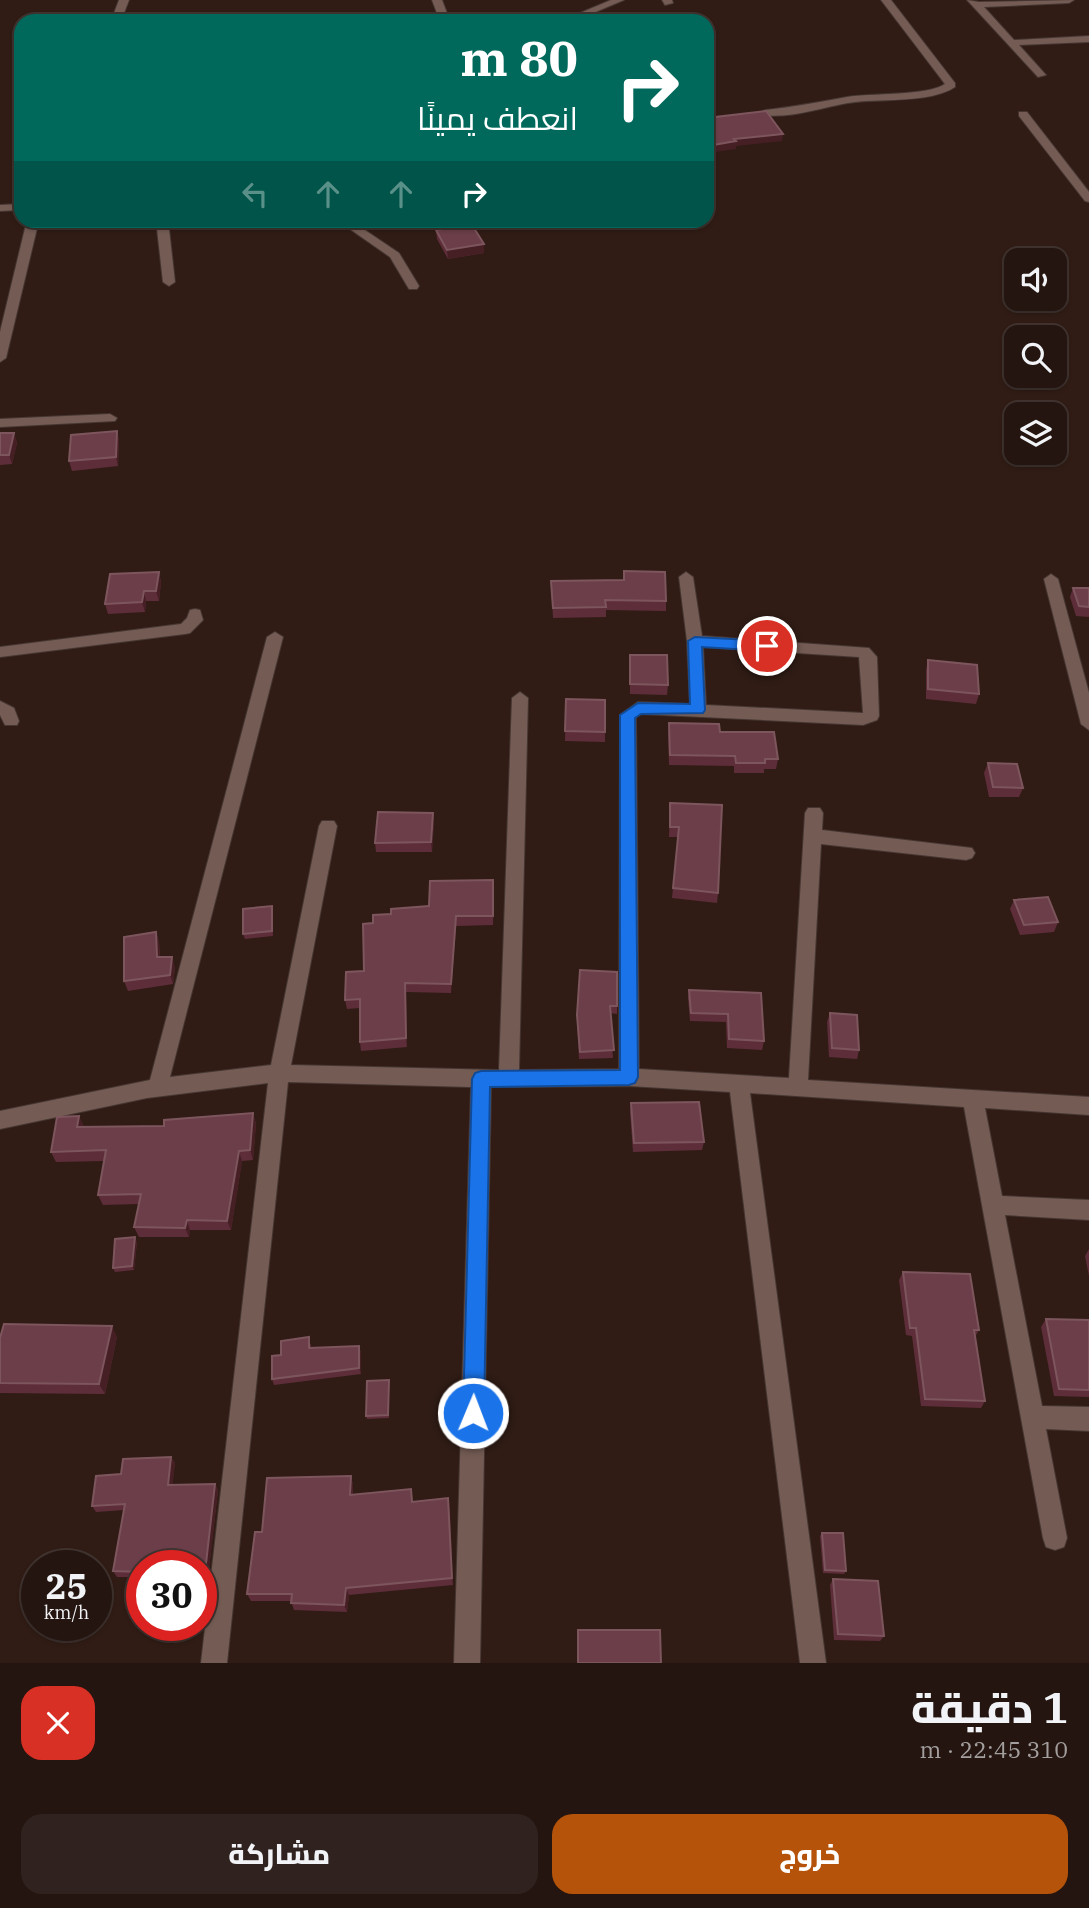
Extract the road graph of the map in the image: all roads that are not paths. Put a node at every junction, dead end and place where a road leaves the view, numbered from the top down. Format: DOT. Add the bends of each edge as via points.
graph roads {
  1 [pos="619,0"];
  2 [pos="886,0"];
  3 [pos="1069,0"];
  4 [pos="975,2"];
  5 [pos="584,14"];
  6 [pos="1089,39"];
  7 [pos="1012,43"];
  8 [pos="1041,75"];
  9 [pos="765,114"];
  10 [pos="1023,114"];
  11 [pos="1089,199"];
  12 [pos="31,228"];
  13 [pos="163,228"];
  14 [pos="354,228"];
  15 [pos="169,282"];
  16 [pos="413,286"];
  17 [pos="7,305"];
  18 [pos="0,358"];
  19 [pos="110,418"];
  20 [pos="0,423"];
  21 [pos="686,577"];
  22 [pos="1051,579"];
  23 [pos="195,614"];
  24 [pos="275,636"];
  25 [pos="695,641"];
  26 [pos="0,652"];
  27 [pos="520,698"];
  28 [pos="0,707"];
  29 [pos="698,710"];
  30 [pos="11,721"];
  31 [pos="1089,724"];
  32 [pos="814,813"];
  33 [pos="328,826"];
  34 [pos="813,836"];
  35 [pos="966,853"];
  36 [pos="279,1073"];
  37 [pos="629,1077"];
  38 [pos="509,1078"];
  39 [pos="481,1079"];
  40 [pos="739,1083"];
  41 [pos="158,1087"];
  42 [pos="798,1088"];
  43 [pos="973,1100"];
  44 [pos="1089,1106"];
  45 [pos="0,1120"];
  46 [pos="993,1205"];
  47 [pos="1089,1210"];
  48 [pos="1033,1416"];
  49 [pos="1089,1419"];
  50 [pos="1055,1538"];
  51 [pos="214,1663"];
  52 [pos="467,1663"];
  53 [pos="813,1663"];
  1 -- 5 [label="street"];
  2 -- 9 [label="street" via="951,85 928,93"];
  3 -- 4 [label="street"];
  4 -- 7 [label="street"];
  6 -- 7 [label="street"];
  7 -- 8 [label="street"];
  10 -- 11 [label="street"];
  12 -- 17 [label="street"];
  13 -- 15 [label="street"];
  14 -- 16 [label="street" via="394,255"];
  17 -- 18 [label="street"];
  19 -- 20 [label="street"];
  21 -- 25 [label="street"];
  22 -- 31 [label="street"];
  23 -- 26 [label="street" via="185,629"];
  24 -- 41 [label="street"];
  25 -- 29 [label="street"];
  25 -- 29 [label="street" via="863,652 869,657 872,716"];
  27 -- 38 [label="street"];
  28 -- 30 [label="street"];
  29 -- 37 [label="street" via="638,708 628,715"];
  32 -- 34 [label="street"];
  33 -- 36 [label="street"];
  34 -- 35 [label="street"];
  34 -- 42 [label="street"];
  36 -- 39 [label="street"];
  36 -- 41 [label="street"];
  36 -- 51 [label="street"];
  37 -- 38 [label="street"];
  37 -- 40 [label="street"];
  38 -- 39 [label="street"];
  39 -- 52 [label="street"];
  40 -- 42 [label="street"];
  40 -- 53 [label="street"];
  41 -- 45 [label="street"];
  42 -- 43 [label="street"];
  43 -- 44 [label="street"];
  43 -- 46 [label="street"];
  46 -- 47 [label="street"];
  46 -- 48 [label="street"];
  48 -- 49 [label="street"];
  48 -- 50 [label="street"];
}
